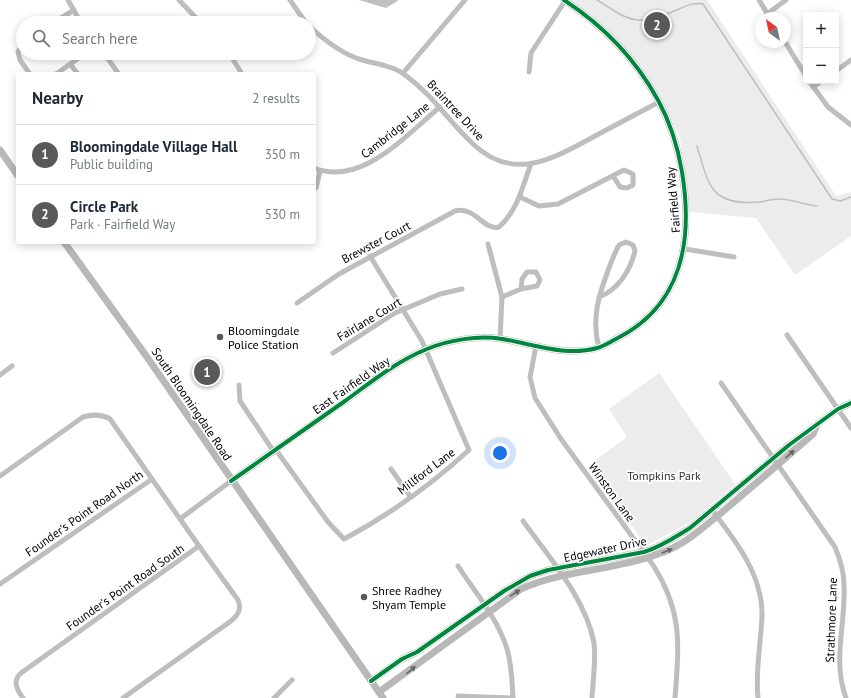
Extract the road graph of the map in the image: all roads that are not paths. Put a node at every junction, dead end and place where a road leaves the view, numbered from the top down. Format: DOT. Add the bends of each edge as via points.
graph roads {
  1 [pos="68,0"];
  2 [pos="179,0"];
  3 [pos="290,0"];
  4 [pos="465,0"];
  5 [pos="564,0"];
  6 [pos="758,0"];
  7 [pos="786,0"];
  8 [pos="74,10"];
  9 [pos="766,12"];
  10 [pos="772,12"];
  11 [pos="64,16"];
  12 [pos="77,16"];
  13 [pos="194,16"];
  14 [pos="301,16"];
  15 [pos="316,32"];
  16 [pos="789,48"];
  17 [pos="20,60"];
  18 [pos="76,60"];
  19 [pos="109,60"];
  20 [pos="233,60"];
  21 [pos="851,60"];
  22 [pos="70,64"];
  23 [pos="839,69"];
  24 [pos="803,71"];
  25 [pos="29,72"];
  26 [pos="59,72"];
  27 [pos="76,72"];
  28 [pos="117,72"];
  29 [pos="241,72"];
  30 [pos="528,72"];
  31 [pos="403,73"];
  32 [pos="811,84"];
  33 [pos="818,84"];
  34 [pos="813,87"];
  35 [pos="659,102"];
  36 [pos="440,107"];
  37 [pos="851,124"];
  38 [pos="0,150"];
  39 [pos="531,164"];
  40 [pos="316,169"];
  41 [pos="320,171"];
  42 [pos="16,173"];
  43 [pos="613,176"];
  44 [pos="316,188"];
  45 [pos="520,197"];
  46 [pos="65,244"];
  47 [pos="488,244"];
  48 [pos="684,249"];
  49 [pos="370,256"];
  50 [pos="734,256"];
  51 [pos="462,288"];
  52 [pos="521,289"];
  53 [pos="502,297"];
  54 [pos="599,297"];
  55 [pos="297,303"];
  56 [pos="403,309"];
  57 [pos="787,335"];
  58 [pos="500,339"];
  59 [pos="536,346"];
  60 [pos="599,348"];
  61 [pos="426,350"];
  62 [pos="333,353"];
  63 [pos="12,366"];
  64 [pos="0,375"];
  65 [pos="721,383"];
  66 [pos="239,384"];
  67 [pos="851,403"];
  68 [pos="838,410"];
  69 [pos="816,427"];
  70 [pos="851,428"];
  71 [pos="275,451"];
  72 [pos="774,458"];
  73 [pos="779,464"];
  74 [pos="391,469"];
  75 [pos="0,476"];
  76 [pos="152,479"];
  77 [pos="231,481"];
  78 [pos="410,496"];
  79 [pos="714,513"];
  80 [pos="180,519"];
  81 [pos="523,521"];
  82 [pos="199,546"];
  83 [pos="646,555"];
  84 [pos="458,566"];
  85 [pos="559,572"];
  86 [pos="0,584"];
  87 [pos="484,605"];
  88 [pos="488,611"];
  89 [pos="292,680"];
  90 [pos="371,681"];
  91 [pos="381,695"];
  92 [pos="458,696"];
  93 [pos="23,698"];
  94 [pos="123,698"];
  95 [pos="274,698"];
  96 [pos="513,698"];
  97 [pos="592,698"];
  98 [pos="675,698"];
  99 [pos="758,698"];
  100 [pos="846,698"];
  1 -- 8 [label="street"];
  2 -- 13 [label="street"];
  3 -- 14 [label="street"];
  4 -- 31 [label="street"];
  5 -- 30 [label="street" via="531,54"];
  5 -- 35 [label="street, Fairfield Way" via="590,18 621,47 638,67"];
  6 -- 9 [label="street"];
  7 -- 10 [label="street"];
  8 -- 11 [label="street"];
  8 -- 12 [label="street"];
  15 -- 31 [label="street, Braintree Drive" via="329,43 356,58"];
  16 -- 24 [label="street"];
  17 -- 25 [label="street"];
  18 -- 22 [label="street"];
  19 -- 28 [label="street"];
  20 -- 29 [label="street"];
  21 -- 23 [label="street"];
  22 -- 26 [label="street"];
  22 -- 27 [label="street"];
  31 -- 36 [label="street, Braintree Drive" via="424,89"];
  32 -- 34 [label="street"];
  33 -- 34 [label="street"];
  34 -- 37 [label="street" via="828,107"];
  35 -- 39 [label="street, Braintree Drive" via="556,157"];
  35 -- 48 [label="street, Fairfield Way" via="673,136 682,172 686,212"];
  36 -- 39 [label="street, Braintree Drive" via="468,140 488,156 509,164"];
  36 -- 41 [label="street, Cambridge Lane" via="371,163 348,171"];
  38 -- 42 [label="street"];
  39 -- 45 [label="street"];
  40 -- 41 [label="street, Cambridge Lane"];
  41 -- 44 [label="street"];
  43 -- 45 [label="street" via="550,206 539,206"];
  45 -- 49 [label="street, Brewster Court" via="512,213 495,228 470,212 455,211"];
  46 -- 77 [label="street, South Bloomingdale Road" via="147,357"];
  47 -- 53 [label="street"];
  48 -- 50 [label="street"];
  48 -- 60 [label="street, East Fairfield Way" via="677,274 657,308 629,332"];
  49 -- 55 [label="street, Brewster Court"];
  49 -- 56 [label="street, Millford Lane"];
  51 -- 56 [label="street, Fairlane Court"];
  52 -- 53 [label="street"];
  53 -- 58 [label="street"];
  54 -- 54 [label="street" via="613,289 631,265 635,248 630,243 622,243 617,249"];
  54 -- 60 [label="street" via="595,328"];
  56 -- 61 [label="street, Millford Lane"];
  56 -- 62 [label="street, Fairlane Court" via="380,321"];
  57 -- 68 [label="street"];
  58 -- 59 [label="street, East Fairfield Way"];
  58 -- 61 [label="street, East Fairfield Way" via="461,340"];
  59 -- 60 [label="street, East Fairfield Way" via="572,351"];
  59 -- 83 [label="street, Winston Lane" via="530,377 535,398 561,439"];
  61 -- 71 [label="street, East Fairfield Way" via="390,369"];
  61 -- 78 [label="street, Millford Lane" via="471,451"];
  63 -- 64 [label="street"];
  65 -- 72 [label="street, Strathmore Lane"];
  66 -- 71 [label="street, Millford Lane" via="240,401"];
  67 -- 68 [label="street, Edgewater Drive"];
  68 -- 69 [label="street, Edgewater Drive"];
  68 -- 70 [label="street"];
  69 -- 72 [label="street, Edgewater Drive"];
  73 -- 69 [label="street, Edgewater Drive, one-way" via="813,434"];
  71 -- 77 [label="street, East Fairfield Way"];
  71 -- 78 [label="street, Millford Lane" via="344,541"];
  72 -- 73 [label="street, Strathmore Lane"];
  72 -- 79 [label="street, Edgewater Drive"];
  73 -- 79 [label="street, Edgewater Drive"];
  73 -- 100 [label="street, Strathmore Lane" via="829,535 840,558 844,586 839,661"];
  74 -- 78 [label="street"];
  75 -- 76 [label="street, Founder's Point Road North" via="83,417 92,414 104,415 110,419"];
  76 -- 80 [label="street"];
  76 -- 86 [label="street, Founder's Point Road North"];
  77 -- 80 [label="street"];
  77 -- 90 [label="street, South Bloomingdale Road"];
  79 -- 83 [label="street, Edgewater Drive" via="698,533 680,544"];
  79 -- 99 [label="street" via="748,562 758,586 762,614"];
  80 -- 82 [label="street"];
  81 -- 85 [label="street"];
  82 -- 93 [label="street, Founder's Point Road South" via="21,673 16,684"];
  82 -- 94 [label="street, Founder's Point Road South" via="238,600 239,612 231,621"];
  83 -- 85 [label="street, Edgewater Drive" via="614,566"];
  83 -- 98 [label="street, Winston Lane" via="663,580 676,620 679,642"];
  84 -- 87 [label="street"];
  85 -- 87 [label="street, Edgewater Drive" via="540,573 520,581"];
  88 -- 85 [label="street, Edgewater Drive, one-way" via="521,589"];
  85 -- 97 [label="street" via="583,608 591,632 595,656"];
  87 -- 88 [label="street"];
  87 -- 90 [label="street, Edgewater Drive"];
  91 -- 88 [label="street, Edgewater Drive, one-way" via="422,659"];
  88 -- 96 [label="street" via="500,630 508,650 512,668"];
  89 -- 95 [label="street"];
  90 -- 91 [label="street, South Bloomingdale Road"];
  92 -- 96 [label="street"];
}
